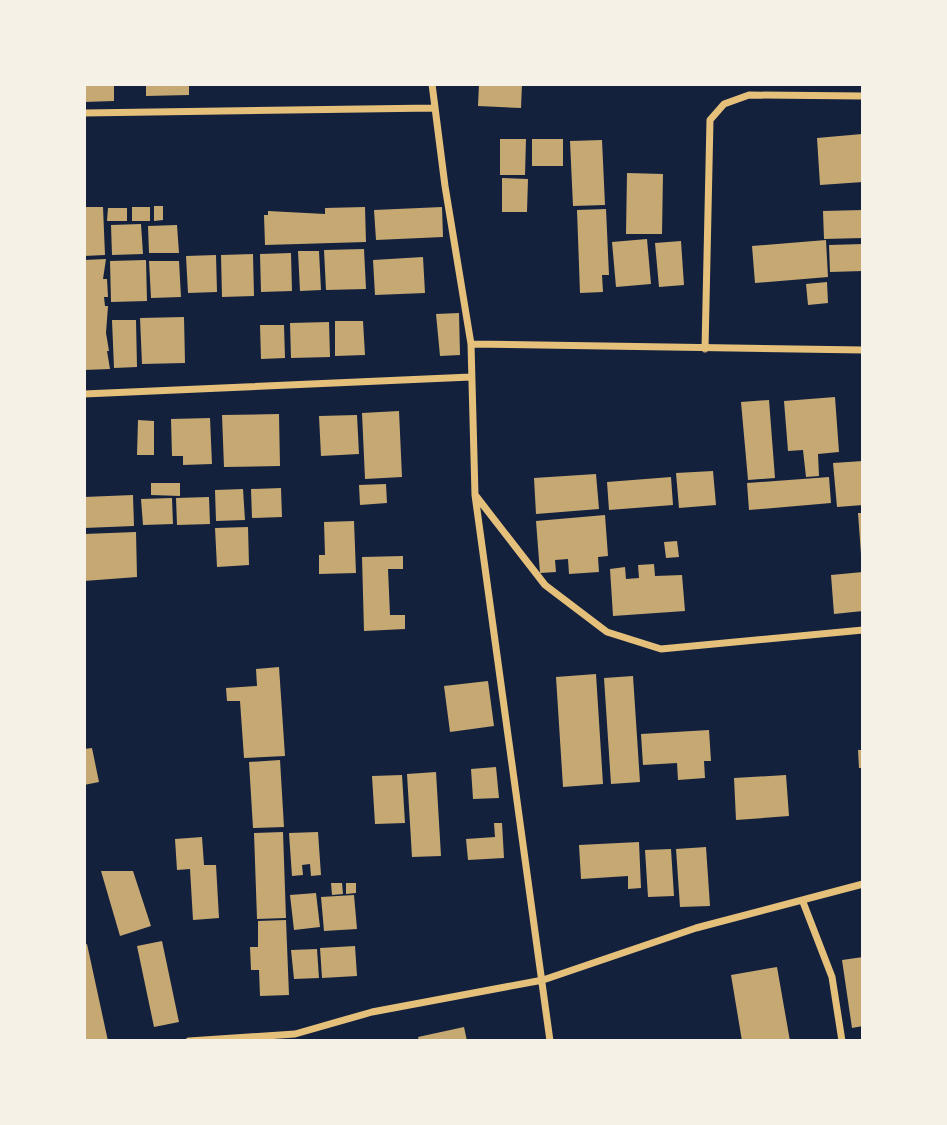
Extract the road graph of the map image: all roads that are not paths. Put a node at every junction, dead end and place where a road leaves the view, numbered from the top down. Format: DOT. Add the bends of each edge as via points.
graph roads {
  1 [pos="432,84"];
  2 [pos="863,96"];
  3 [pos="433,108"];
  4 [pos="84,113"];
  5 [pos="471,344"];
  6 [pos="705,349"];
  7 [pos="863,350"];
  8 [pos="471,377"];
  9 [pos="84,394"];
  10 [pos="475,495"];
  11 [pos="863,630"];
  12 [pos="863,884"];
  13 [pos="803,902"];
  14 [pos="544,980"];
  15 [pos="295,1037"];
  16 [pos="188,1041"];
  17 [pos="550,1041"];
  18 [pos="842,1041"];
  1 -- 3 [label="street"];
  2 -- 6 [label="street" via="749,96 724,104 710,120"];
  3 -- 4 [label="street"];
  3 -- 5 [label="street"];
  5 -- 6 [label="street"];
  5 -- 8 [label="street"];
  6 -- 7 [label="street"];
  8 -- 9 [label="street"];
  8 -- 10 [label="street"];
  10 -- 11 [label="street" via="545,585 607,632 660,649"];
  10 -- 14 [label="street"];
  12 -- 13 [label="street"];
  13 -- 14 [label="street" via="696,928"];
  13 -- 18 [label="street" via="832,976"];
  14 -- 15 [label="street" via="372,1012"];
  14 -- 17 [label="street"];
  15 -- 16 [label="street"];
}
